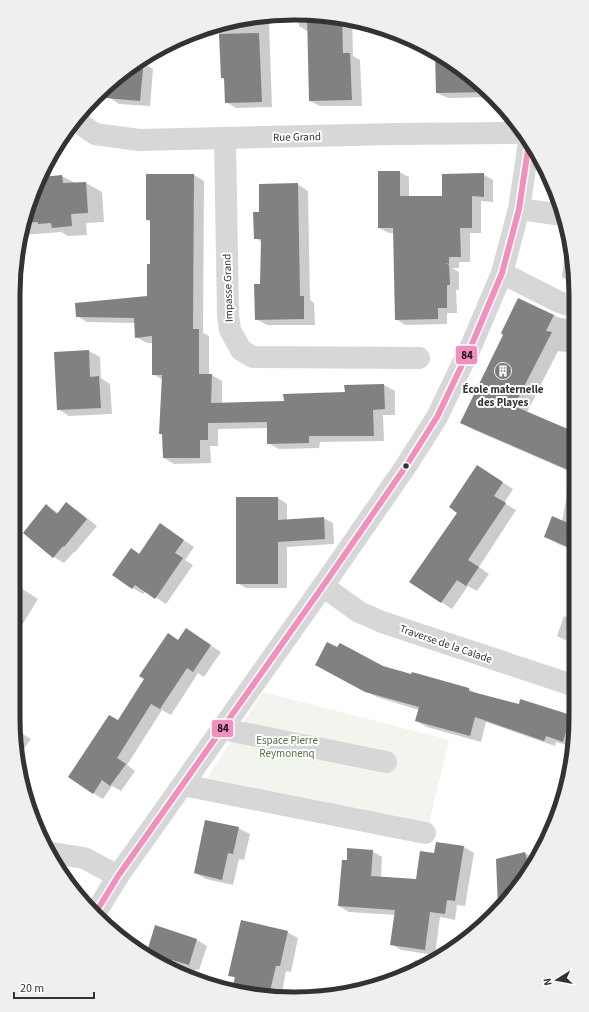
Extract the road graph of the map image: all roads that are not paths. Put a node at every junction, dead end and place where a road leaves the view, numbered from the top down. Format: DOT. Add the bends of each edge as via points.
graph roads {
  1 [pos="80,123"];
  2 [pos="516,133"];
  3 [pos="225,138"];
  4 [pos="528,150"];
  5 [pos="519,209"];
  6 [pos="557,214"];
  7 [pos="502,272"];
  8 [pos="569,305"];
  9 [pos="419,358"];
  10 [pos="323,586"];
  11 [pos="569,684"];
  12 [pos="222,730"];
  13 [pos="386,762"];
  14 [pos="183,785"];
  15 [pos="425,834"];
  16 [pos="56,854"];
  17 [pos="118,876"];
  18 [pos="98,909"];
  1 -- 3 [label="street, Rue Grand" via="96,134 139,140"];
  2 -- 3 [label="street, Rue Grand"];
  3 -- 9 [label="street, Impasse Grand" via="228,315 230,330 241,350 253,357"];
  4 -- 5 [label="street"];
  5 -- 6 [label="street"];
  5 -- 7 [label="street"];
  7 -- 8 [label="street"];
  7 -- 10 [label="street" via="472,344 437,417"];
  10 -- 11 [label="street, Traverse de la Calade" via="359,612 382,622"];
  10 -- 12 [label="street"];
  12 -- 13 [label="street"];
  12 -- 14 [label="street"];
  14 -- 15 [label="street"];
  14 -- 17 [label="street"];
  16 -- 17 [label="street" via="84,858"];
  17 -- 18 [label="street"];
}
